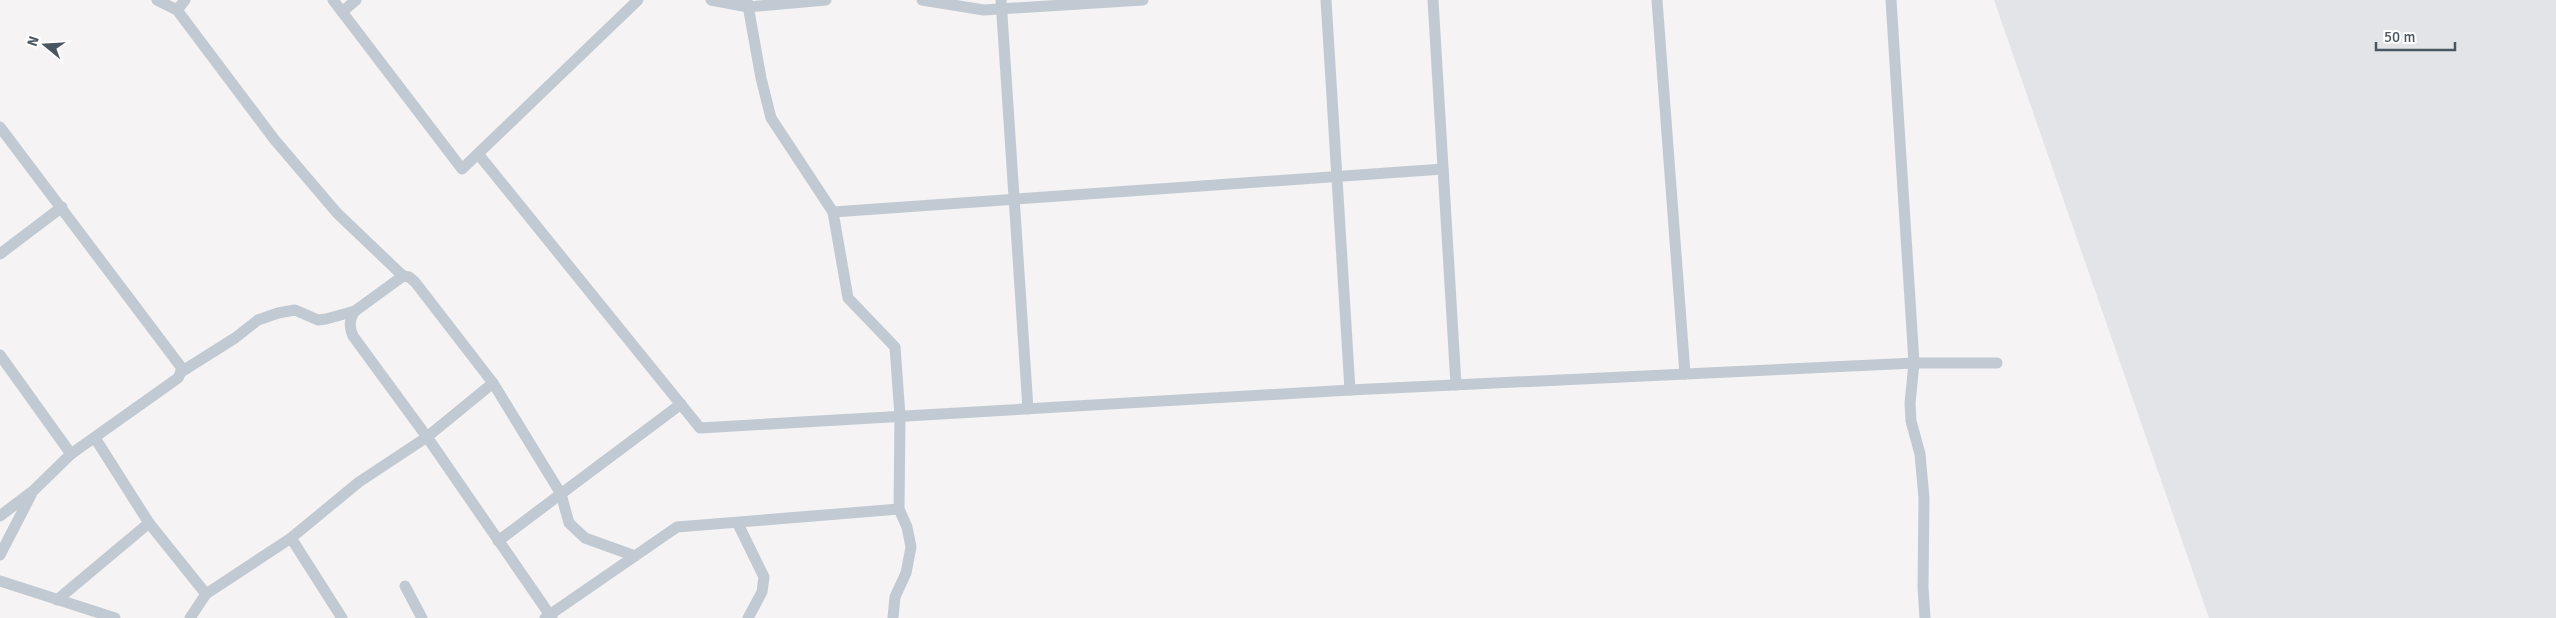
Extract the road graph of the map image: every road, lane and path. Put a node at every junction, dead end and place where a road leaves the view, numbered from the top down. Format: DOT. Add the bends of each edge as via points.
graph roads {
  1 [pos="157,0"];
  2 [pos="185,0"];
  3 [pos="332,0"];
  4 [pos="356,0"];
  5 [pos="638,0"];
  6 [pos="711,0"];
  7 [pos="826,0"];
  8 [pos="922,0"];
  9 [pos="1143,0"];
  10 [pos="1326,0"];
  11 [pos="1433,0"];
  12 [pos="1657,0"];
  13 [pos="1890,0"];
  14 [pos="747,4"];
  15 [pos="1002,5"];
  16 [pos="177,10"];
  17 [pos="342,12"];
  18 [pos="0,127"];
  19 [pos="479,155"];
  20 [pos="1443,169"];
  21 [pos="1337,176"];
  22 [pos="1014,199"];
  23 [pos="62,207"];
  24 [pos="833,212"];
  25 [pos="0,254"];
  26 [pos="403,276"];
  27 [pos="355,311"];
  28 [pos="0,355"];
  29 [pos="1914,363"];
  30 [pos="1997,363"];
  31 [pos="182,372"];
  32 [pos="1685,374"];
  33 [pos="492,382"];
  34 [pos="1456,385"];
  35 [pos="1350,390"];
  36 [pos="681,404"];
  37 [pos="1028,409"];
  38 [pos="900,416"];
  39 [pos="427,437"];
  40 [pos="95,438"];
  41 [pos="71,454"];
  42 [pos="33,491"];
  43 [pos="561,494"];
  44 [pos="899,509"];
  45 [pos="0,516"];
  46 [pos="150,523"];
  47 [pos="738,524"];
  48 [pos="290,538"];
  49 [pos="498,541"];
  50 [pos="0,555"];
  51 [pos="635,556"];
  52 [pos="0,581"];
  53 [pos="405,586"];
  54 [pos="206,594"];
  55 [pos="57,600"];
  56 [pos="549,617"];
  57 [pos="115,618"];
  58 [pos="190,618"];
  59 [pos="342,618"];
  60 [pos="422,618"];
  61 [pos="748,618"];
  62 [pos="892,618"];
  63 [pos="1925,618"];
  1 -- 16 [label="street"];
  2 -- 16 [label="street"];
  3 -- 17 [label="street"];
  4 -- 17 [label="street"];
  5 -- 19 [label="street"];
  6 -- 14 [label="street"];
  7 -- 14 [label="street"];
  8 -- 15 [label="street" via="984,10"];
  9 -- 15 [label="street"];
  10 -- 21 [label="street"];
  11 -- 20 [label="street"];
  12 -- 32 [label="street"];
  13 -- 29 [label="street"];
  14 -- 24 [label="street" via="771,118"];
  15 -- 22 [label="street"];
  16 -- 26 [label="street" via="274,139 337,213"];
  17 -- 19 [label="street" via="462,169"];
  18 -- 23 [label="street"];
  19 -- 36 [label="street"];
  20 -- 21 [label="street"];
  20 -- 34 [label="street"];
  21 -- 22 [label="street"];
  21 -- 35 [label="street"];
  22 -- 24 [label="street"];
  22 -- 37 [label="street"];
  23 -- 25 [label="street"];
  23 -- 31 [label="street"];
  24 -- 38 [label="street" via="848,298 895,348"];
  26 -- 27 [label="street"];
  26 -- 33 [label="street" via="415,282"];
  27 -- 31 [label="street" via="318,320 295,310 258,320"];
  27 -- 39 [label="street" via="350,328 353,336"];
  28 -- 41 [label="street"];
  29 -- 30 [label="street"];
  29 -- 32 [label="street"];
  29 -- 63 [label="street" via="1910,403 1924,498"];
  31 -- 40 [label="street"];
  32 -- 34 [label="street"];
  33 -- 39 [label="street"];
  33 -- 43 [label="street"];
  34 -- 35 [label="street"];
  35 -- 37 [label="street"];
  36 -- 38 [label="street" via="700,428"];
  36 -- 43 [label="street"];
  37 -- 38 [label="street"];
  38 -- 44 [label="street"];
  39 -- 48 [label="street" via="359,482"];
  39 -- 49 [label="street"];
  40 -- 41 [label="street"];
  40 -- 46 [label="street"];
  41 -- 42 [label="street"];
  42 -- 45 [label="street"];
  42 -- 50 [label="street"];
  43 -- 49 [label="street"];
  43 -- 51 [label="street" via="569,523 585,538"];
  44 -- 47 [label="street"];
  44 -- 62 [label="street" via="907,526 911,548"];
  46 -- 54 [label="street"];
  46 -- 55 [label="street"];
  47 -- 51 [label="street" via="677,528"];
  47 -- 61 [label="street" via="764,576 762,592"];
  48 -- 54 [label="street"];
  48 -- 59 [label="street"];
  49 -- 56 [label="street"];
  51 -- 56 [label="street"];
  52 -- 55 [label="street"];
  53 -- 60 [label="street"];
  54 -- 58 [label="street"];
  55 -- 57 [label="street"];
}
